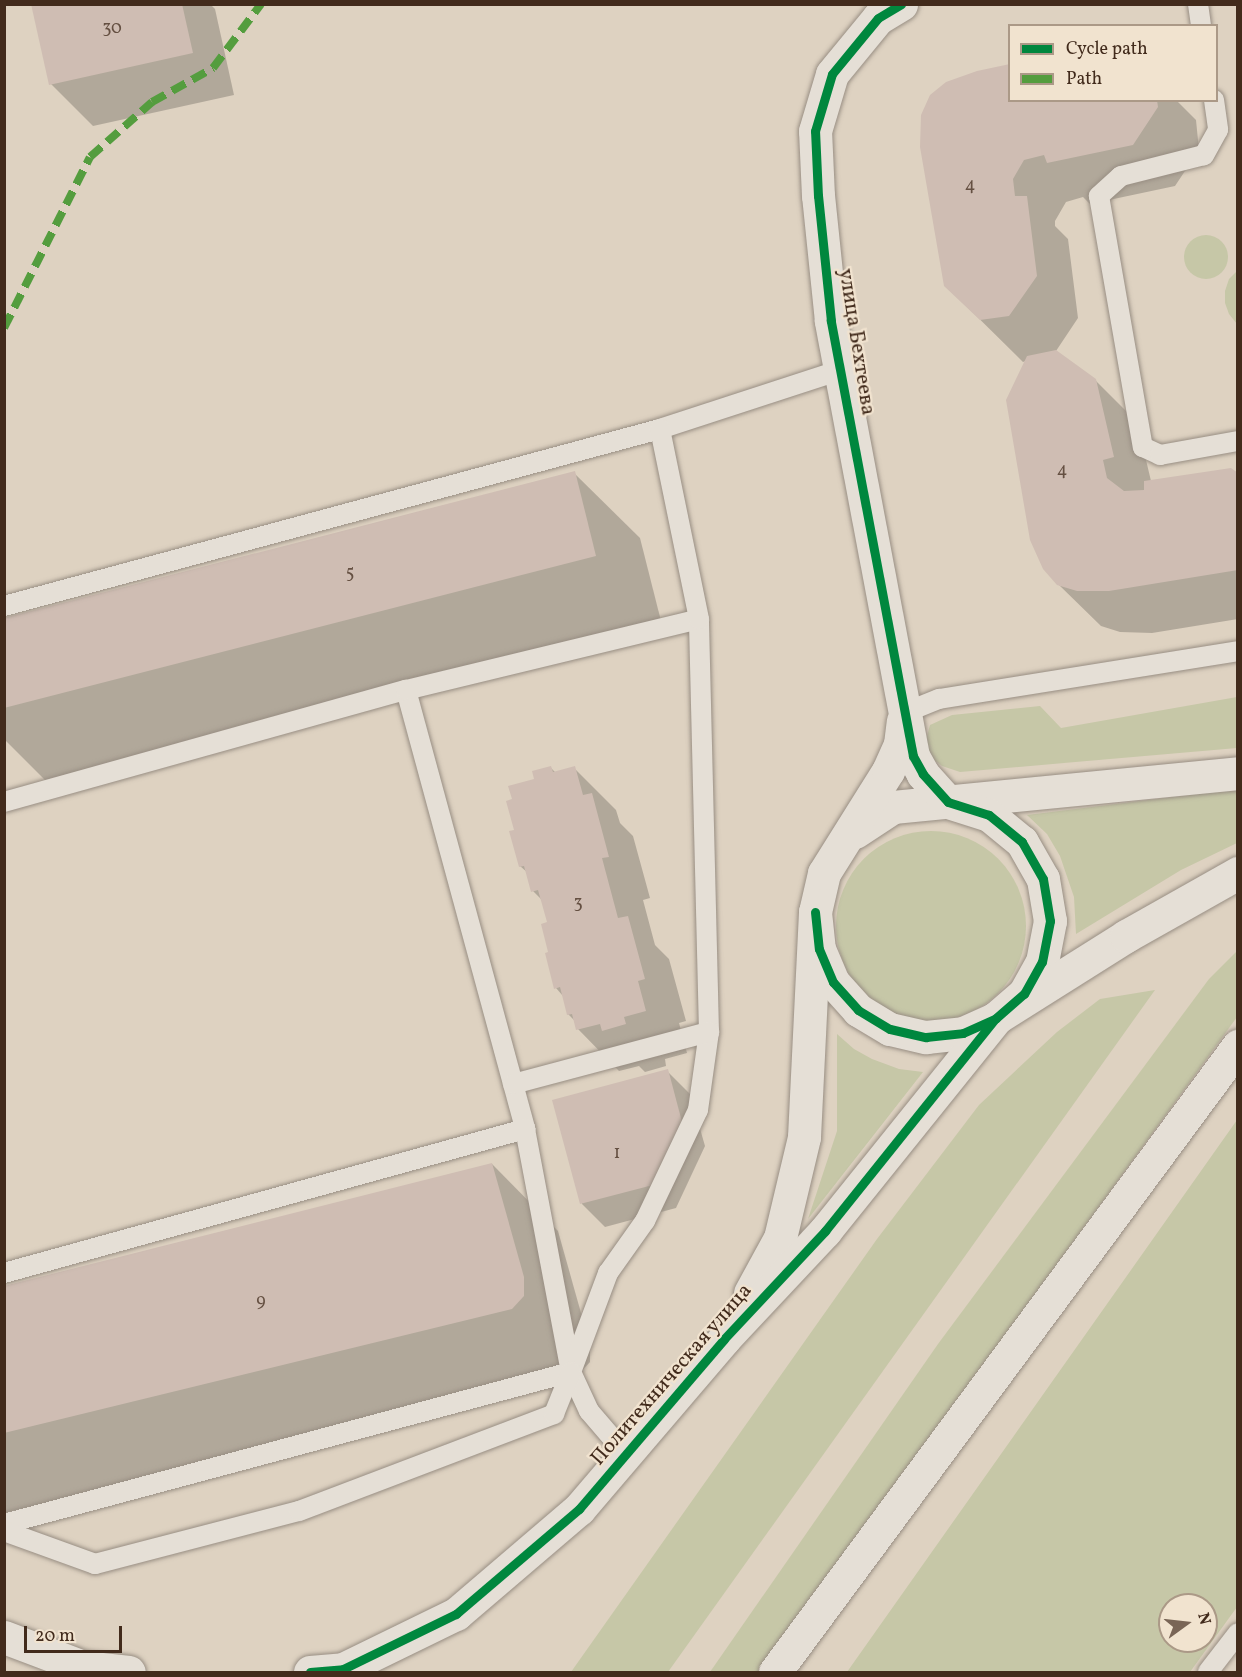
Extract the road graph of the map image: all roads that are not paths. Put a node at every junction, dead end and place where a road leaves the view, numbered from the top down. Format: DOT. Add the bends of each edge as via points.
graph roads {
  1 [pos="901,4"];
  2 [pos="1198,4"];
  3 [pos="1201,24"];
  4 [pos="1214,102"];
  5 [pos="840,370"];
  6 [pos="660,429"];
  7 [pos="1238,441"];
  8 [pos="4,606"];
  9 [pos="699,619"];
  10 [pos="1238,651"];
  11 [pos="406,690"];
  12 [pos="904,713"];
  13 [pos="1238,773"];
  14 [pos="4,802"];
  15 [pos="948,802"];
  16 [pos="846,838"];
  17 [pos="1238,873"];
  18 [pos="815,912"];
  19 [pos="996,1018"];
  20 [pos="709,1032"];
  21 [pos="1238,1046"];
  22 [pos="513,1084"];
  23 [pos="525,1129"];
  24 [pos="4,1273"];
  25 [pos="724,1340"];
  26 [pos="571,1372"];
  27 [pos="627,1454"];
  28 [pos="4,1524"];
  29 [pos="4,1532"];
  30 [pos="1238,1633"];
  31 [pos="4,1636"];
  32 [pos="129,1672"];
  33 [pos="310,1672"];
  34 [pos="775,1672"];
  35 [pos="1208,1672"];
  1 -- 5 [label="street, улица Бехтеева" via="878,18 832,74 815,131 819,207"];
  2 -- 3 [label="lane"];
  4 -- 7 [label="lane" via="1218,130 1204,155 1120,176 1099,196 1143,447 1160,455"];
  5 -- 6 [label="lane"];
  5 -- 12 [label="street, улица Бехтеева"];
  6 -- 8 [label="lane"];
  6 -- 9 [label="lane"];
  9 -- 11 [label="lane"];
  9 -- 20 [label="lane"];
  10 -- 12 [label="lane" via="949,697"];
  11 -- 14 [label="lane"];
  11 -- 22 [label="lane"];
  12 -- 15 [label="street, улица Бехтеева" via="913,756"];
  12 -- 16 [label="street" via="900,744 888,771"];
  13 -- 15 [label="street"];
  15 -- 16 [label="street" via="893,807"];
  15 -- 19 [label="street" via="989,815 1022,842 1043,879 1050,921 1042,962 1024,994"];
  16 -- 18 [label="street" via="824,873"];
  17 -- 19 [label="street, Политехническая улица" via="1126,936"];
  18 -- 19 [label="street" via="819,949 833,982 858,1010 890,1029 926,1037 963,1033"];
  18 -- 25 [label="street" via="804,1137 780,1238"];
  19 -- 25 [label="street, Политехническая улица" via="825,1231"];
  20 -- 22 [label="lane"];
  20 -- 26 [label="lane" via="698,1110 645,1221 608,1273"];
  21 -- 34 [label="street"];
  22 -- 23 [label="lane"];
  23 -- 24 [label="lane"];
  23 -- 26 [label="lane"];
  25 -- 27 [label="street, Политехническая улица"];
  26 -- 27 [label="lane" via="589,1411"];
  26 -- 28 [label="lane"];
  26 -- 29 [label="lane" via="554,1414 299,1510 95,1564"];
  27 -- 33 [label="street, Политехническая улица" via="579,1509 456,1614 344,1669"];
  30 -- 35 [label="lane"];
  31 -- 32 [label="street" via="83,1667"];
}
